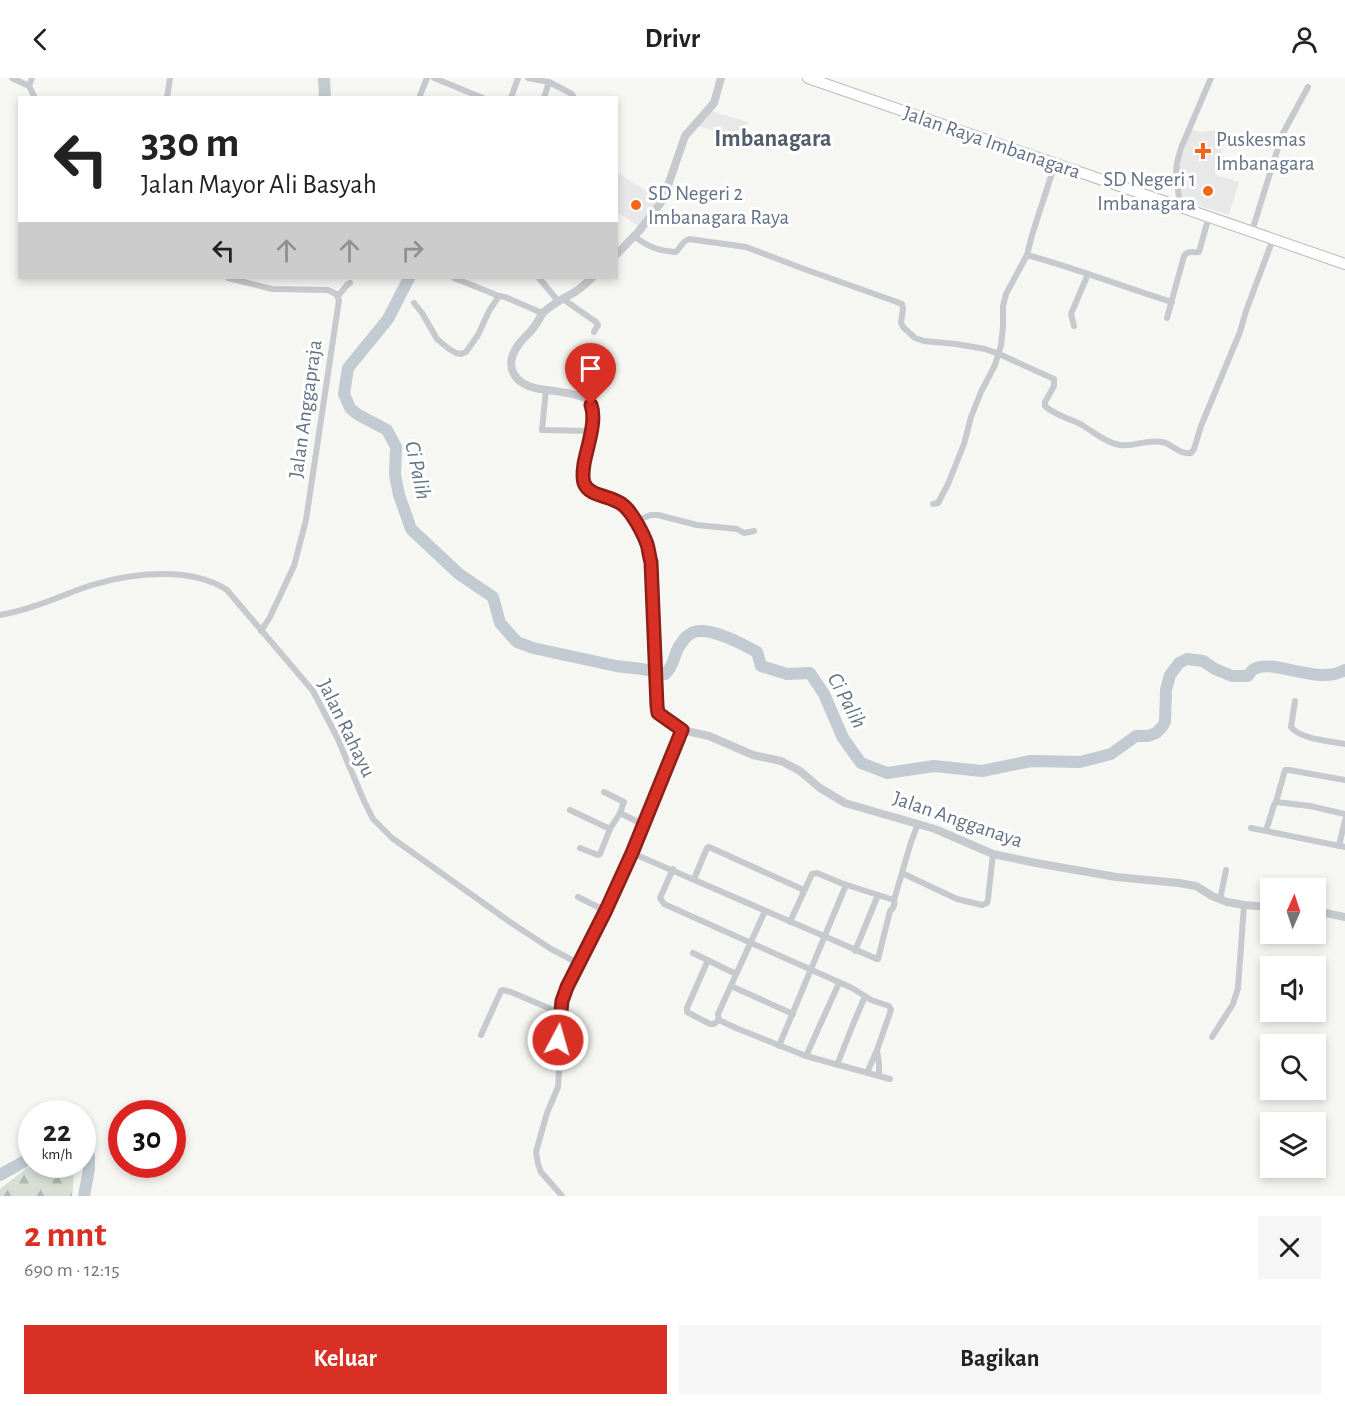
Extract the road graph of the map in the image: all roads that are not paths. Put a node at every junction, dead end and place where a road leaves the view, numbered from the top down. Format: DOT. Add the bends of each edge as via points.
graph roads {
  1 [pos="12,78"];
  2 [pos="32,78"];
  3 [pos="170,78"];
  4 [pos="427,78"];
  5 [pos="434,78"];
  6 [pos="518,78"];
  7 [pos="528,78"];
  8 [pos="721,78"];
  9 [pos="808,78"];
  10 [pos="1211,78"];
  11 [pos="549,82"];
  12 [pos="29,86"];
  13 [pos="1308,87"];
  14 [pos="34,96"];
  15 [pos="166,96"];
  16 [pos="421,96"];
  17 [pos="478,96"];
  18 [pos="513,96"];
  19 [pos="545,96"];
  20 [pos="573,96"];
  21 [pos="1055,164"];
  22 [pos="1180,207"];
  23 [pos="1209,216"];
  24 [pos="1252,231"];
  25 [pos="634,236"];
  26 [pos="1273,239"];
  27 [pos="618,253"];
  28 [pos="1028,255"];
  29 [pos="1345,264"];
  30 [pos="1088,274"];
  31 [pos="232,279"];
  32 [pos="456,279"];
  33 [pos="540,279"];
  34 [pos="591,279"];
  35 [pos="350,283"];
  36 [pos="338,296"];
  37 [pos="499,296"];
  38 [pos="561,300"];
  39 [pos="1172,302"];
  40 [pos="414,303"];
  41 [pos="542,314"];
  42 [pos="1167,318"];
  43 [pos="1074,326"];
  44 [pos="594,332"];
  45 [pos="999,354"];
  46 [pos="546,390"];
  47 [pos="591,431"];
  48 [pos="933,504"];
  49 [pos="635,521"];
  50 [pos="754,531"];
  51 [pos="0,615"];
  52 [pos="261,631"];
  53 [pos="1295,701"];
  54 [pos="682,730"];
  55 [pos="1345,744"];
  56 [pos="1345,780"];
  57 [pos="604,792"];
  58 [pos="1276,802"];
  59 [pos="570,810"];
  60 [pos="620,813"];
  61 [pos="1345,814"];
  62 [pos="1345,820"];
  63 [pos="918,824"];
  64 [pos="644,825"];
  65 [pos="1251,828"];
  66 [pos="610,829"];
  67 [pos="1266,831"];
  68 [pos="1342,846"];
  69 [pos="580,848"];
  70 [pos="632,853"];
  71 [pos="993,854"];
  72 [pos="673,870"];
  73 [pos="1226,870"];
  74 [pos="902,873"];
  75 [pos="694,879"];
  76 [pos="846,885"];
  77 [pos="804,890"];
  78 [pos="878,895"];
  79 [pos="578,897"];
  80 [pos="894,900"];
  81 [pos="1220,900"];
  82 [pos="1244,905"];
  83 [pos="1260,906"];
  84 [pos="606,910"];
  85 [pos="765,911"];
  86 [pos="1326,913"];
  87 [pos="1345,917"];
  88 [pos="790,922"];
  89 [pos="825,938"];
  90 [pos="751,942"];
  91 [pos="855,951"];
  92 [pos="693,953"];
  93 [pos="708,960"];
  94 [pos="578,963"];
  95 [pos="811,971"];
  96 [pos="736,974"];
  97 [pos="839,983"];
  98 [pos="731,986"];
  99 [pos="865,996"];
  100 [pos="560,1012"];
  101 [pos="793,1014"];
  102 [pos="719,1020"];
  103 [pos="481,1035"];
  104 [pos="1212,1037"];
  105 [pos="779,1046"];
  106 [pos="877,1050"];
  107 [pos="806,1056"];
  108 [pos="837,1065"];
  109 [pos="867,1073"];
  110 [pos="879,1076"];
  111 [pos="890,1079"];
  112 [pos="562,1196"];
  1 -- 12 [label="street"];
  2 -- 12 [label="street"];
  3 -- 15 [label="street"];
  4 -- 16 [label="street"];
  5 -- 17 [label="street"];
  6 -- 18 [label="street"];
  7 -- 11 [label="street"];
  8 -- 25 [label="street" via="714,104 685,136 663,200"];
  9 -- 21 [label="highway, Jalan Raya Imbanagara"];
  10 -- 22 [label="street" via="1177,163"];
  11 -- 19 [label="street"];
  11 -- 20 [label="street"];
  12 -- 14 [label="street"];
  13 -- 24 [label="street" via="1282,135"];
  21 -- 22 [label="highway, Jalan Raya Imbanagara"];
  21 -- 28 [label="street"];
  22 -- 23 [label="highway, Jalan Raya Imbanagara"];
  23 -- 24 [label="highway, Jalan Raya Imbanagara"];
  23 -- 39 [label="street" via="1199,252 1184,256"];
  24 -- 26 [label="highway, Jalan Raya Imbanagara"];
  25 -- 27 [label="street"];
  25 -- 45 [label="street" via="658,251 667,252 675,252 689,239 746,247 902,304 901,323 915,338"];
  26 -- 29 [label="highway, Jalan Raya Imbanagara"];
  26 -- 45 [label="street" via="1191,453 1181,453 1156,441 1110,443 1045,406 1054,378"];
  28 -- 30 [label="street"];
  28 -- 45 [label="street" via="1006,294"];
  30 -- 39 [label="street"];
  30 -- 43 [label="street" via="1071,317"];
  31 -- 36 [label="street" via="272,289 328,290"];
  32 -- 37 [label="street"];
  33 -- 38 [label="street"];
  34 -- 38 [label="street"];
  35 -- 36 [label="street"];
  36 -- 52 [label="street, Jalan Anggapraja" via="306,520 294,566"];
  37 -- 40 [label="street" via="478,335 461,354 438,339"];
  37 -- 41 [label="street"];
  38 -- 41 [label="street"];
  38 -- 44 [label="street" via="596,322"];
  39 -- 42 [label="street"];
  41 -- 46 [label="street" via="514,352 512,368 522,383"];
  45 -- 48 [label="street" via="948,484 938,503"];
  46 -- 47 [label="street" via="590,401 594,422"];
  46 -- 47 [label="street" via="542,430"];
  47 -- 49 [label="street" via="584,484 593,493 622,504"];
  49 -- 50 [label="street" via="658,515 697,525"];
  49 -- 54 [label="street" via="647,543 651,562 658,713"];
  51 -- 52 [label="street, Jalan Rahayu" via="92,585 168,573 221,585"];
  52 -- 94 [label="street, Jalan Rahayu" via="317,697 378,824 416,856 526,933"];
  53 -- 55 [label="street" via="1293,731"];
  54 -- 63 [label="street, Jalan Angganaya" via="781,761 845,802"];
  54 -- 64 [label="street"];
  56 -- 58 [label="street" via="1285,770"];
  57 -- 60 [label="street" via="624,802"];
  58 -- 61 [label="street"];
  58 -- 67 [label="street"];
  59 -- 66 [label="street"];
  60 -- 64 [label="street"];
  60 -- 66 [label="street"];
  62 -- 68 [label="street"];
  63 -- 71 [label="street, Jalan Angganaya"];
  63 -- 74 [label="street"];
  64 -- 70 [label="street"];
  65 -- 67 [label="street"];
  66 -- 69 [label="street" via="600,854"];
  67 -- 68 [label="street"];
  70 -- 72 [label="street"];
  70 -- 84 [label="street"];
  71 -- 74 [label="street" via="988,899 982,905 957,899"];
  71 -- 81 [label="street, Jalan Angganaya" via="1116,877 1192,885"];
  72 -- 75 [label="street"];
  72 -- 90 [label="street" via="661,902"];
  73 -- 81 [label="street"];
  74 -- 80 [label="street"];
  75 -- 77 [label="street" via="709,847"];
  75 -- 85 [label="street"];
  76 -- 77 [label="street" via="817,873 812,874"];
  76 -- 78 [label="street"];
  76 -- 89 [label="street"];
  77 -- 88 [label="street"];
  78 -- 80 [label="street"];
  78 -- 91 [label="street"];
  79 -- 84 [label="street"];
  80 -- 91 [label="street" via="879,959"];
  81 -- 82 [label="street, Jalan Angganaya"];
  82 -- 83 [label="street, Jalan Angganaya"];
  82 -- 104 [label="street" via="1238,988 1233,1004"];
  84 -- 94 [label="street"];
  85 -- 88 [label="street"];
  85 -- 90 [label="street"];
  86 -- 87 [label="street"];
  88 -- 89 [label="street"];
  89 -- 91 [label="street"];
  89 -- 95 [label="street"];
  90 -- 95 [label="street"];
  90 -- 96 [label="street"];
  92 -- 93 [label="street"];
  93 -- 96 [label="street"];
  93 -- 102 [label="street" via="687,1012 710,1024"];
  94 -- 100 [label="street"];
  95 -- 97 [label="street"];
  95 -- 101 [label="street"];
  96 -- 98 [label="street"];
  97 -- 99 [label="street"];
  97 -- 107 [label="street"];
  98 -- 101 [label="street"];
  98 -- 102 [label="street"];
  99 -- 106 [label="street" via="891,1007"];
  99 -- 108 [label="street"];
  100 -- 103 [label="street" via="503,990"];
  100 -- 112 [label="street" via="558,1087 536,1152 541,1172"];
  101 -- 105 [label="street"];
  102 -- 105 [label="street"];
  105 -- 107 [label="street"];
  106 -- 109 [label="street"];
  106 -- 110 [label="street"];
  107 -- 108 [label="street"];
  108 -- 109 [label="street"];
  109 -- 110 [label="street"];
  110 -- 111 [label="street"];
}
